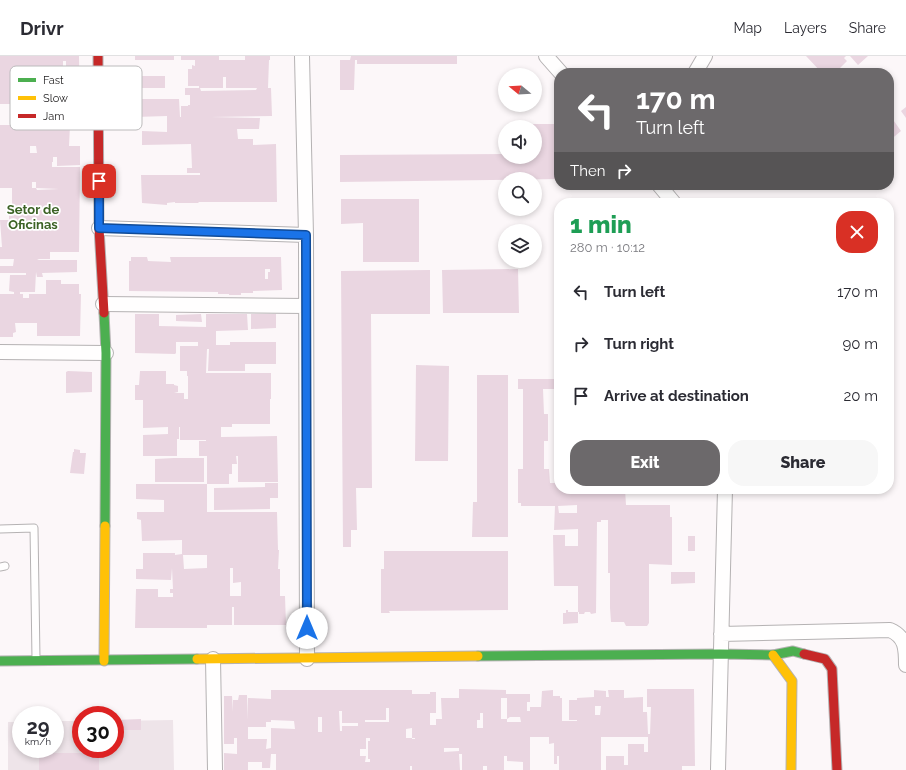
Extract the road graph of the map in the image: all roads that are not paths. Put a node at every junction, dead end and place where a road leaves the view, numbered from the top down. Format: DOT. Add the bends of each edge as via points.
graph roads {
  1 [pos="98,56"];
  2 [pos="302,56"];
  3 [pos="546,56"];
  4 [pos="705,56"];
  5 [pos="98,66"];
  6 [pos="557,68"];
  7 [pos="698,68"];
  8 [pos="98,130"];
  9 [pos="663,190"];
  10 [pos="670,198"];
  11 [pos="99,228"];
  12 [pos="306,235"];
  13 [pos="103,304"];
  14 [pos="306,306"];
  15 [pos="0,352"];
  16 [pos="106,353"];
  17 [pos="725,494"];
  18 [pos="0,529"];
  19 [pos="721,634"];
  20 [pos="720,654"];
  21 [pos="773,654"];
  22 [pos="811,656"];
  23 [pos="213,659"];
  24 [pos="307,659"];
  25 [pos="104,660"];
  26 [pos="0,661"];
  27 [pos="36,661"];
  28 [pos="906,665"];
  29 [pos="792,681"];
  30 [pos="215,770"];
  31 [pos="718,770"];
  32 [pos="791,770"];
  33 [pos="837,770"];
  1 -- 5 [label="street"];
  2 -- 12 [label="street"];
  3 -- 6 [label="street"];
  4 -- 7 [label="street"];
  8 -- 11 [label="street"];
  9 -- 10 [label="street"];
  11 -- 12 [label="street"];
  11 -- 13 [label="street"];
  12 -- 14 [label="street"];
  13 -- 14 [label="street"];
  13 -- 16 [label="street"];
  14 -- 24 [label="street"];
  15 -- 16 [label="street"];
  16 -- 25 [label="street"];
  17 -- 19 [label="street"];
  18 -- 27 [label="lane" via="34,528"];
  19 -- 20 [label="street"];
  19 -- 28 [label="street" via="890,630 904,641"];
  20 -- 21 [label="street"];
  20 -- 24 [label="street"];
  20 -- 31 [label="street"];
  21 -- 22 [label="street" via="794,651"];
  21 -- 29 [label="street"];
  22 -- 29 [label="street" via="799,668"];
  22 -- 33 [label="street" via="825,659 832,669"];
  23 -- 24 [label="street"];
  23 -- 25 [label="street"];
  23 -- 30 [label="street"];
  25 -- 27 [label="street"];
  26 -- 27 [label="street"];
  29 -- 32 [label="street"];
}
